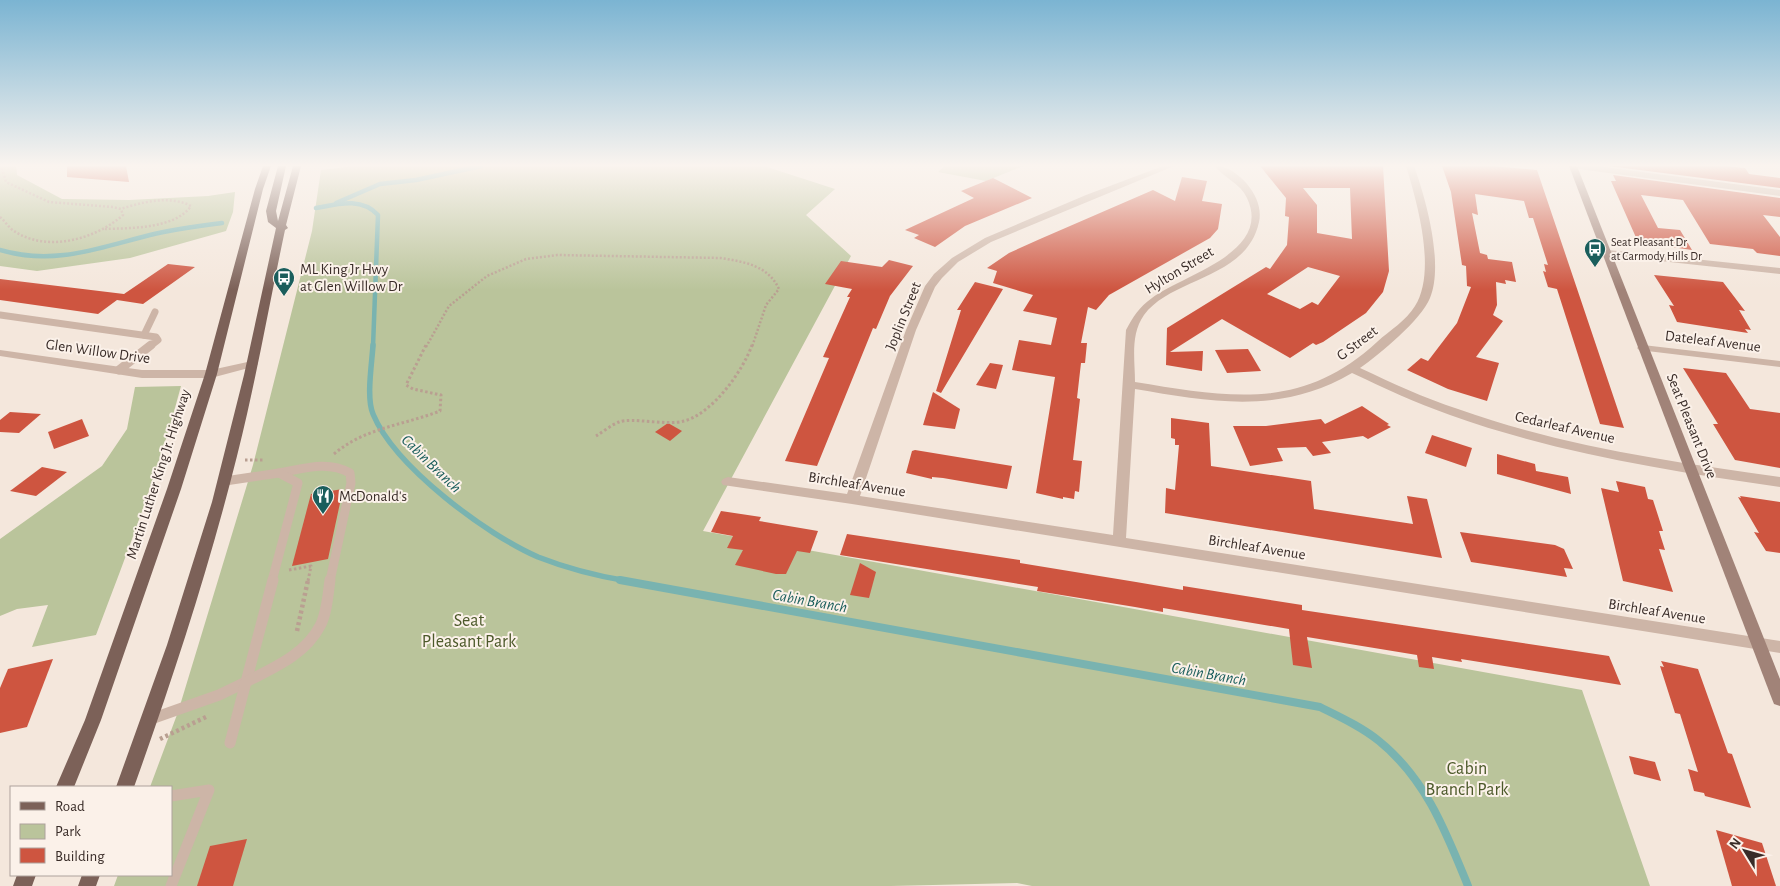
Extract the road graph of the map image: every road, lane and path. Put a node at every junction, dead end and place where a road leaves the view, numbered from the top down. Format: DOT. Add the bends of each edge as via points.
graph roads {
  1 [pos="115,207"];
  2 [pos="129,207"];
  3 [pos="191,207"];
  4 [pos="253,207"];
  5 [pos="273,207"];
  6 [pos="288,207"];
  7 [pos="1063,207"];
  8 [pos="1254,207"];
  9 [pos="1421,207"];
  10 [pos="1589,207"];
  11 [pos="121,210"];
  12 [pos="0,216"];
  13 [pos="105,228"];
  14 [pos="283,228"];
  15 [pos="1608,254"];
  16 [pos="1780,271"];
  17 [pos="155,312"];
  18 [pos="0,315"];
  19 [pos="144,335"];
  20 [pos="1643,348"];
  21 [pos="0,353"];
  22 [pos="252,364"];
  23 [pos="1780,364"];
  24 [pos="1352,368"];
  25 [pos="119,370"];
  26 [pos="211,374"];
  27 [pos="1130,385"];
  28 [pos="596,436"];
  29 [pos="356,437"];
  30 [pos="1693,470"];
  31 [pos="279,473"];
  32 [pos="224,480"];
  33 [pos="728,482"];
  34 [pos="1780,482"];
  35 [pos="852,499"];
  36 [pos="1119,542"];
  37 [pos="1758,643"];
  38 [pos="1780,647"];
  39 [pos="246,682"];
  40 [pos="1780,699"];
  41 [pos="150,719"];
  42 [pos="230,743"];
  43 [pos="65,786"];
  44 [pos="125,786"];
  45 [pos="172,796"];
  46 [pos="171,886"];
  1 -- 11 [label="path"];
  2 -- 11 [label="path"];
  3 -- 13 [label="path" via="188,213 174,219"];
  4 -- 26 [label="main road, Martin Luther King Jr. Highway"];
  5 -- 14 [label="main road" via="271,216"];
  6 -- 14 [label="main road"];
  7 -- 35 [label="street, Joplin Street" via="988,240 955,260 930,286 911,330"];
  8 -- 27 [label="street, Hylton Street" via="1254,232 1242,249 1151,304 1135,320 1130,330"];
  9 -- 24 [label="street, G Street" via="1428,252 1428,290 1420,308 1404,325"];
  10 -- 15 [label="street, Seat Pleasant Drive"];
  11 -- 13 [label="path" via="123,215"];
  12 -- 13 [label="path" via="12,230 39,240 66,240"];
  14 -- 22 [label="main road"];
  15 -- 16 [label="street"];
  15 -- 20 [label="street, Seat Pleasant Drive"];
  17 -- 19 [label="lane"];
  18 -- 19 [label="lane"];
  19 -- 25 [label="lane" via="158,340"];
  20 -- 23 [label="street, Dateleaf Avenue"];
  20 -- 30 [label="street, Seat Pleasant Drive"];
  21 -- 25 [label="street, Glen Willow Drive"];
  22 -- 26 [label="street, Glen Willow Drive"];
  22 -- 32 [label="main road"];
  24 -- 27 [label="street, G Street" via="1300,390 1258,398 1231,399"];
  24 -- 30 [label="street, Cedarleaf Avenue" via="1418,400 1487,425"];
  25 -- 26 [label="street, Glen Willow Drive" via="142,374"];
  26 -- 43 [label="main road, Martin Luther King Jr. Highway" via="129,620"];
  27 -- 36 [label="street, Hylton Street"];
  28 -- 29 [label="path" via="620,421 640,424 685,421 716,401 746,360 766,306 779,289 776,280 747,263 721,258 557,255 526,259 487,276 449,306 414,367 406,385 413,390 441,395 440,411"];
  30 -- 34 [label="street, Cedarleaf Avenue"];
  30 -- 37 [label="street, Seat Pleasant Drive"];
  31 -- 32 [label="lane"];
  31 -- 39 [label="lane" via="298,483"];
  31 -- 39 [label="lane" via="329,464 350,473 351,483 322,625 291,660"];
  32 -- 41 [label="main road" via="191,597"];
  33 -- 35 [label="street, Birchleaf Avenue"];
  35 -- 36 [label="street, Birchleaf Avenue"];
  36 -- 37 [label="street, Birchleaf Avenue"];
  37 -- 38 [label="street, Birchleaf Avenue"];
  37 -- 40 [label="street, Seat Pleasant Drive"];
  39 -- 41 [label="lane" via="219,696"];
  39 -- 42 [label="lane"];
  41 -- 44 [label="main road"];
  45 -- 46 [label="lane" via="209,790"];
}
